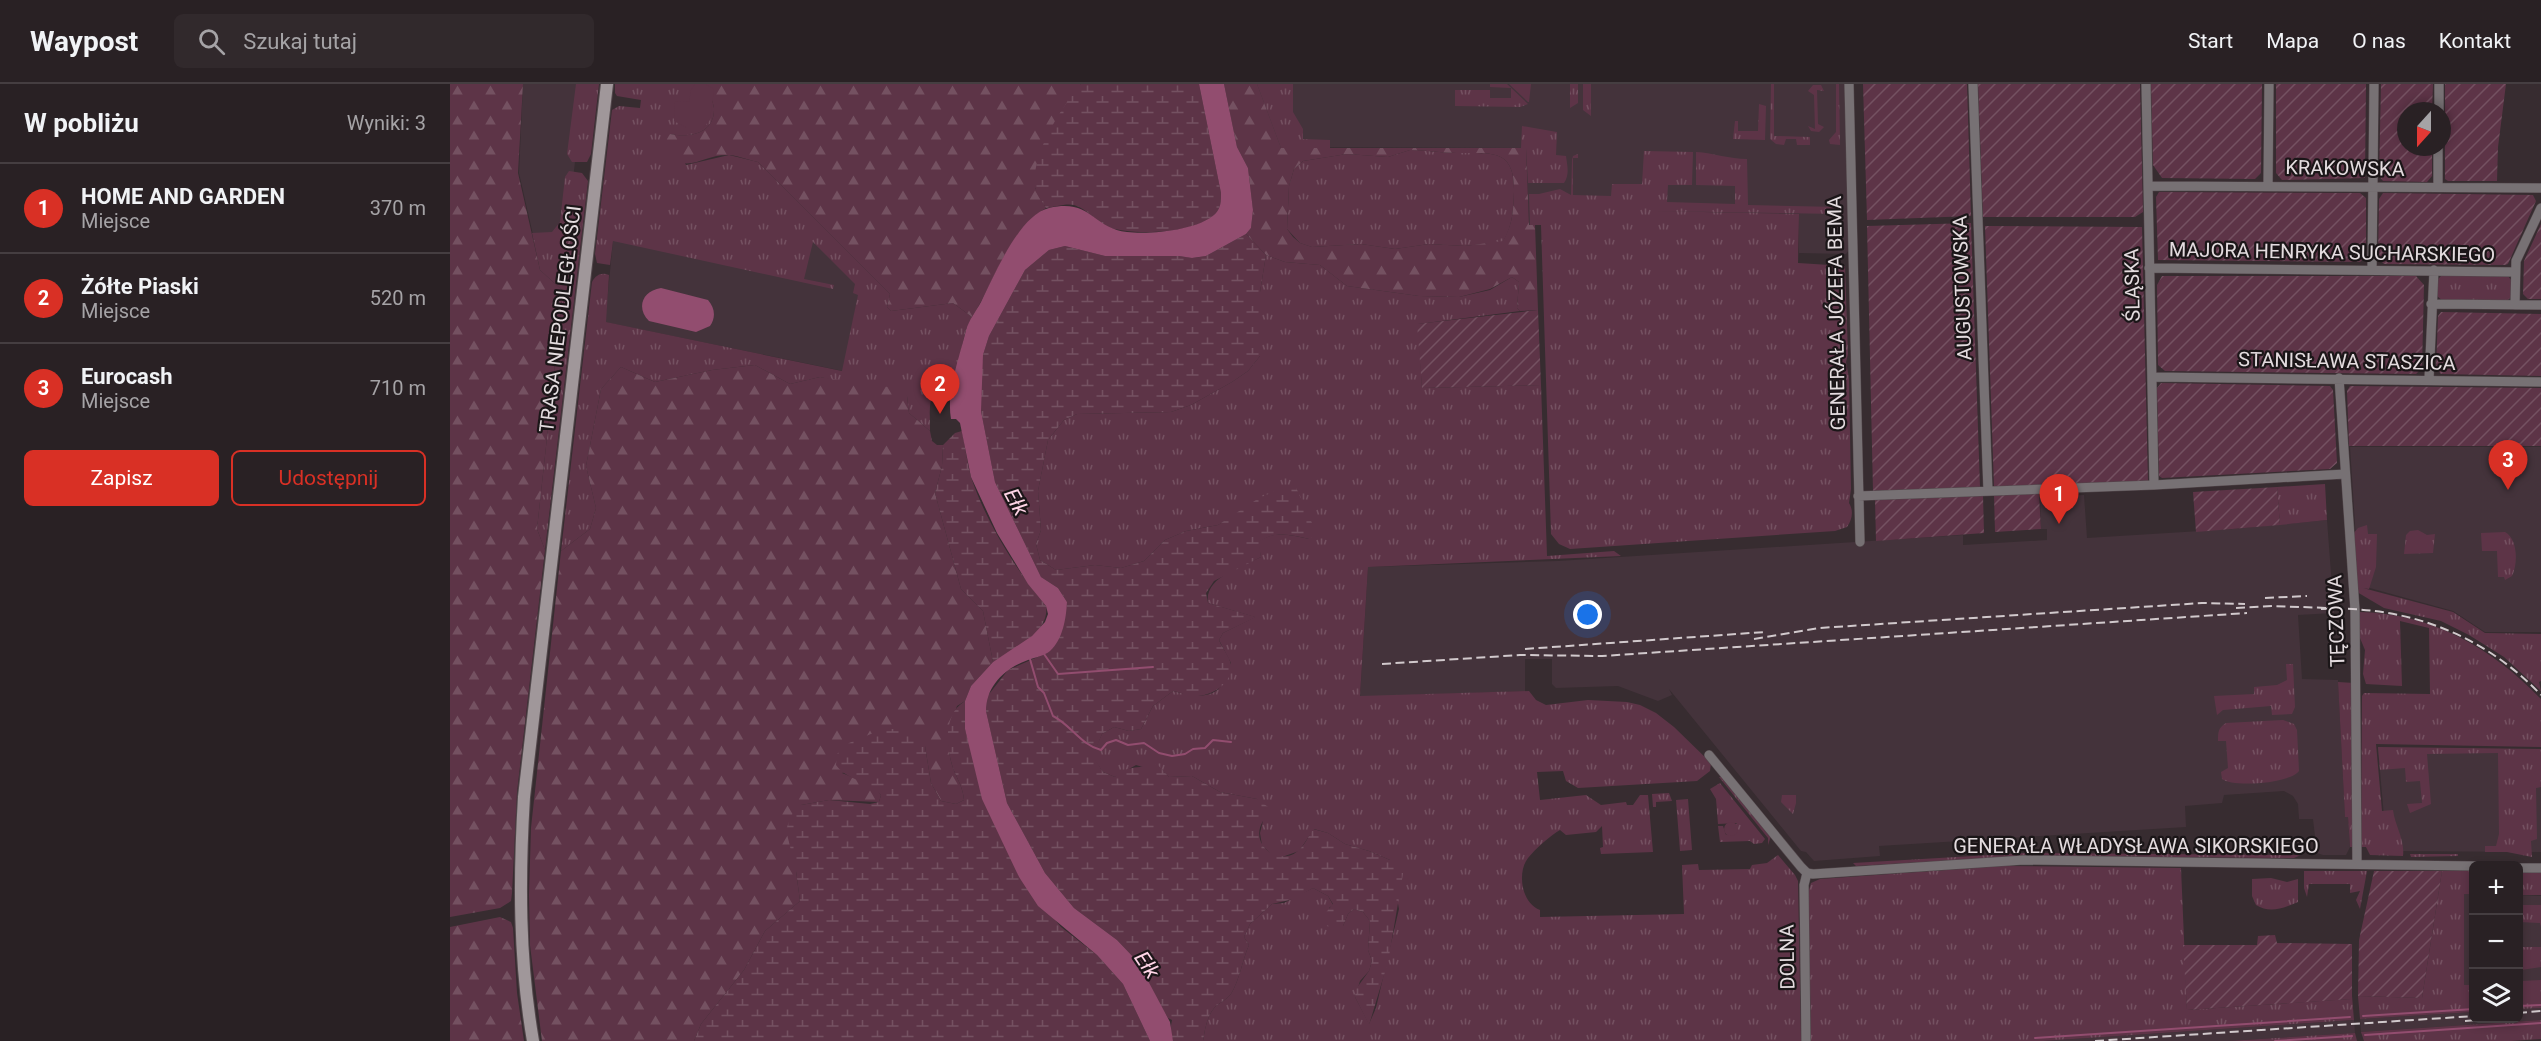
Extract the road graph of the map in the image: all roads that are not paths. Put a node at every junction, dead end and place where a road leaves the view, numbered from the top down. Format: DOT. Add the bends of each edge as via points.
graph roads {
  1 [pos="607,84"];
  2 [pos="1849,84"];
  3 [pos="1972,84"];
  4 [pos="2146,84"];
  5 [pos="2270,84"];
  6 [pos="2374,84"];
  7 [pos="2439,84"];
  8 [pos="2439,102"];
  9 [pos="2438,156"];
  10 [pos="2149,186"];
  11 [pos="2268,186"];
  12 [pos="2372,187"];
  13 [pos="2438,187"];
  14 [pos="2541,188"];
  15 [pos="2541,208"];
  16 [pos="2149,268"];
  17 [pos="2372,270"];
  18 [pos="2434,270"];
  19 [pos="2514,272"];
  20 [pos="2431,304"];
  21 [pos="2515,305"];
  22 [pos="2541,305"];
  23 [pos="2152,376"];
  24 [pos="2339,378"];
  25 [pos="2429,379"];
  26 [pos="2541,382"];
  27 [pos="2345,474"];
  28 [pos="2154,485"];
  29 [pos="1988,491"];
  30 [pos="1858,496"];
  31 [pos="1860,542"];
  32 [pos="1709,755"];
  33 [pos="2357,863"];
  34 [pos="2469,866"];
  35 [pos="2523,868"];
  36 [pos="2541,868"];
  37 [pos="1807,873"];
  38 [pos="533,1041"];
  39 [pos="1806,1041"];
  1 -- 38 [label="main road, TRASA NIEPODLEGŁOŚCI" via="525,788 520,873 522,948"];
  2 -- 30 [label="street, GENERAŁA JÓZEFA BEMA"];
  3 -- 29 [label="street, AUGUSTOWSKA"];
  4 -- 10 [label="street, ŚLĄSKA"];
  5 -- 11 [label="street"];
  6 -- 12 [label="street"];
  7 -- 8 [label="street"];
  9 -- 13 [label="street"];
  10 -- 11 [label="street, KRAKOWSKA"];
  10 -- 16 [label="street, ŚLĄSKA"];
  11 -- 12 [label="street, KRAKOWSKA"];
  12 -- 13 [label="street, KRAKOWSKA"];
  12 -- 17 [label="street"];
  13 -- 14 [label="street, KRAKOWSKA"];
  15 -- 19 [label="street"];
  16 -- 17 [label="street, MAJORA HENRYKA SUCHARSKIEGO"];
  16 -- 23 [label="street, ŚLĄSKA"];
  17 -- 18 [label="street, MAJORA HENRYKA SUCHARSKIEGO"];
  18 -- 19 [label="street, MAJORA HENRYKA SUCHARSKIEGO"];
  18 -- 20 [label="street"];
  19 -- 21 [label="street"];
  20 -- 21 [label="street"];
  20 -- 25 [label="street"];
  21 -- 22 [label="street"];
  23 -- 24 [label="street, STANISŁAWA STASZICA"];
  23 -- 28 [label="street, ŚLĄSKA"];
  24 -- 25 [label="street, STANISŁAWA STASZICA"];
  24 -- 27 [label="street, TĘCZOWA"];
  25 -- 26 [label="street, STANISŁAWA STASZICA"];
  27 -- 28 [label="street"];
  27 -- 33 [label="street, TĘCZOWA" via="2355,610"];
  28 -- 29 [label="street"];
  29 -- 30 [label="street"];
  30 -- 31 [label="street, GENERAŁA JÓZEFA BEMA"];
  32 -- 37 [label="street"];
  33 -- 34 [label="street, GENERAŁA WŁADYSŁAWA SIKORSKIEGO"];
  33 -- 37 [label="street, GENERAŁA WŁADYSŁAWA SIKORSKIEGO" via="2024,860"];
  35 -- 36 [label="street"];
  37 -- 39 [label="street, DOLNA"];
}
